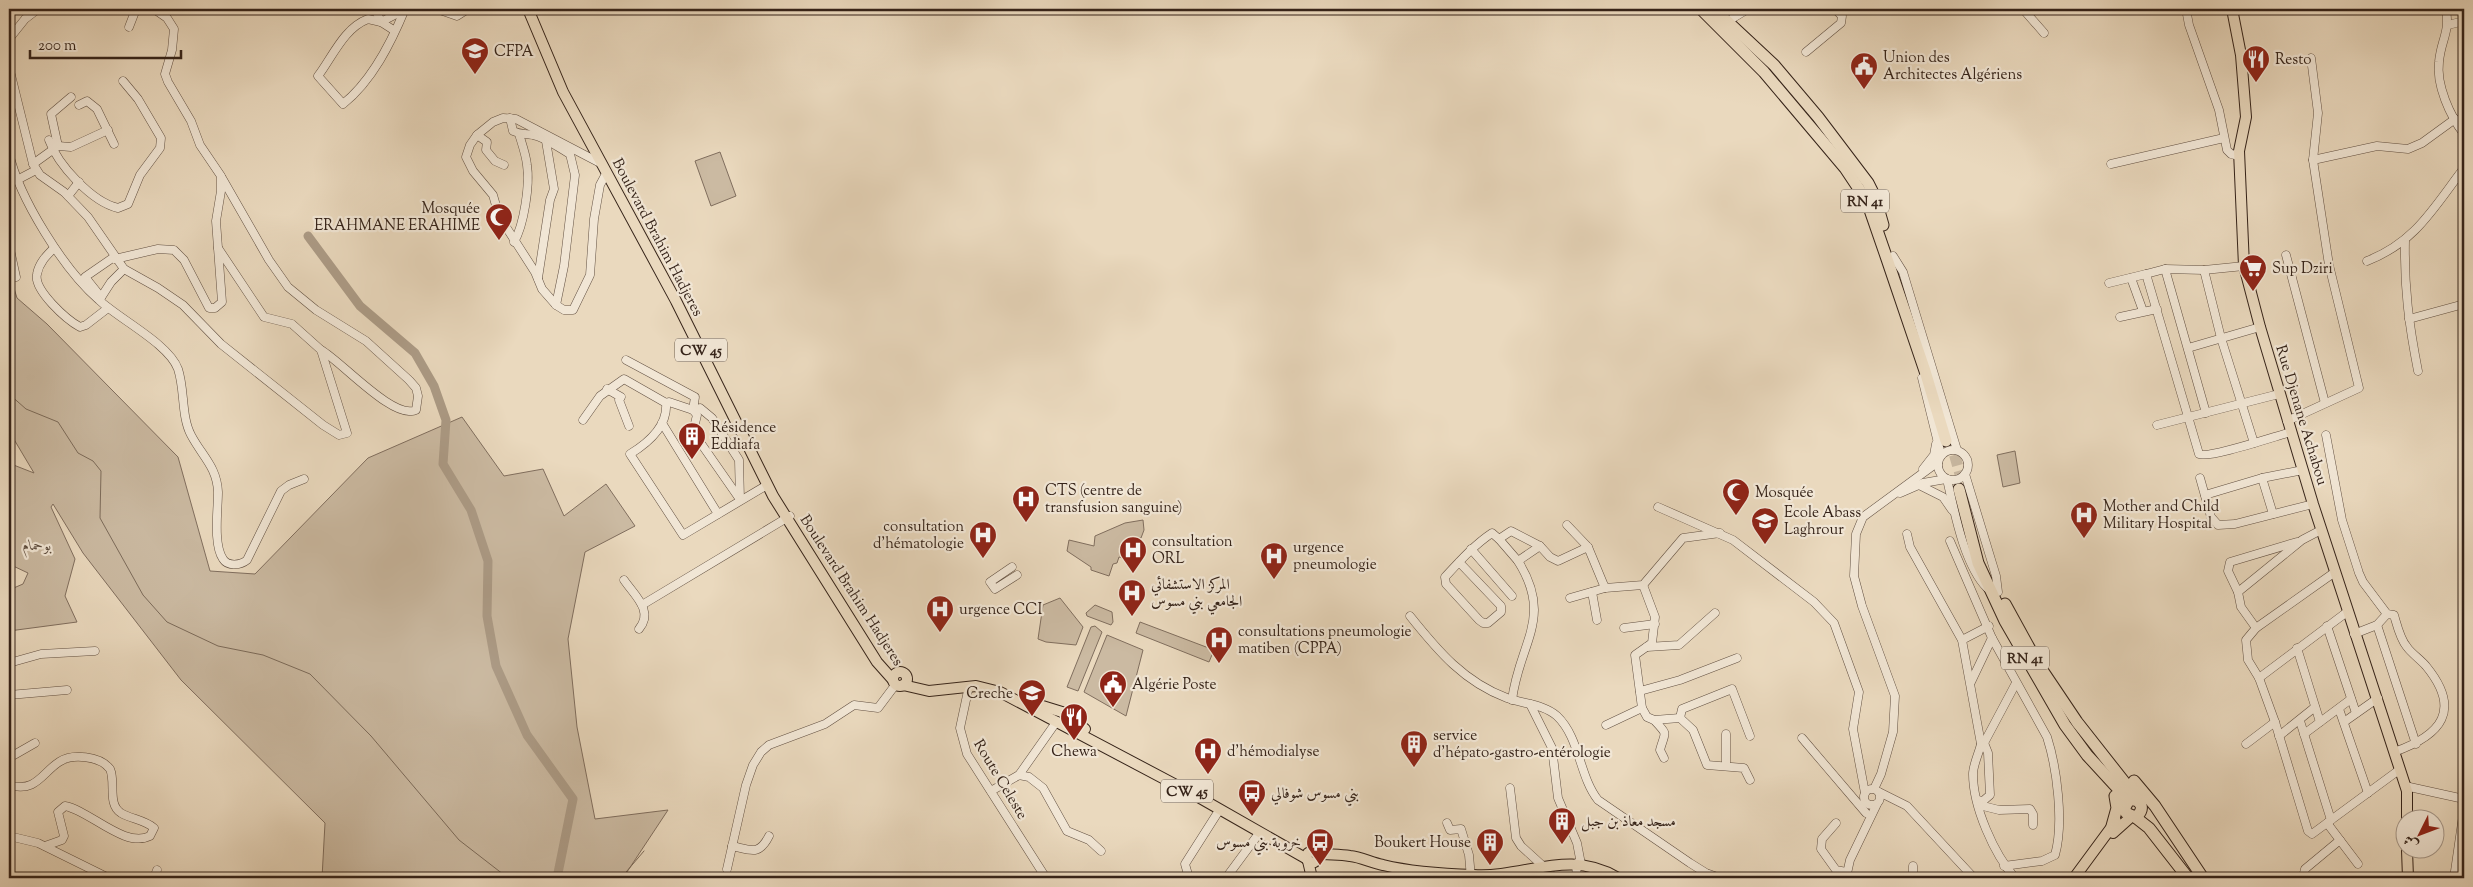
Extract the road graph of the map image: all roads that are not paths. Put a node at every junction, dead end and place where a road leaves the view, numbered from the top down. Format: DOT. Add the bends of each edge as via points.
graph roads {
  1 [pos="38,9"];
  2 [pos="136,9"];
  3 [pos="154,9"];
  4 [pos="375,9"];
  5 [pos="437,9"];
  6 [pos="468,9"];
  7 [pos="528,9"];
  8 [pos="533,9"];
  9 [pos="1701,9"];
  10 [pos="1714,9"];
  11 [pos="1748,9"];
  12 [pos="1835,9"];
  13 [pos="2023,9"];
  14 [pos="2186,9"];
  15 [pos="2232,9"];
  16 [pos="2446,9"];
  17 [pos="404,10"];
  18 [pos="1728,21"];
  19 [pos="2464,21"];
  20 [pos="380,22"];
  21 [pos="2448,25"];
  22 [pos="129,27"];
  23 [pos="396,31"];
  24 [pos="2044,33"];
  25 [pos="9,39"];
  26 [pos="1736,42"];
  27 [pos="1806,52"];
  28 [pos="2310,58"];
  29 [pos="10,72"];
  30 [pos="123,81"];
  31 [pos="71,97"];
  32 [pos="1804,99"];
  33 [pos="79,104"];
  34 [pos="510,118"];
  35 [pos="2454,119"];
  36 [pos="108,130"];
  37 [pos="519,134"];
  38 [pos="2464,134"];
  39 [pos="476,135"];
  40 [pos="2224,138"];
  41 [pos="49,140"];
  42 [pos="546,141"];
  43 [pos="114,144"];
  44 [pos="56,149"];
  45 [pos="9,154"];
  46 [pos="2239,156"];
  47 [pos="2313,160"];
  48 [pos="2111,164"];
  49 [pos="504,165"];
  50 [pos="34,167"];
  51 [pos="604,168"];
  52 [pos="2464,168"];
  53 [pos="221,176"];
  54 [pos="18,180"];
  55 [pos="79,182"];
  56 [pos="68,196"];
  57 [pos="2405,240"];
  58 [pos="514,242"];
  59 [pos="9,245"];
  60 [pos="54,248"];
  61 [pos="218,248"];
  62 [pos="2286,255"];
  63 [pos="115,258"];
  64 [pos="1890,258"];
  65 [pos="2367,260"];
  66 [pos="2244,266"];
  67 [pos="2165,269"];
  68 [pos="124,270"];
  69 [pos="2204,270"];
  70 [pos="2146,274"];
  71 [pos="16,277"];
  72 [pos="2131,278"];
  73 [pos="82,279"];
  74 [pos="538,280"];
  75 [pos="2109,283"];
  76 [pos="100,298"];
  77 [pos="2464,304"];
  78 [pos="556,305"];
  79 [pos="108,308"];
  80 [pos="2156,309"];
  81 [pos="2143,311"];
  82 [pos="2120,317"];
  83 [pos="2409,319"];
  84 [pos="2260,327"];
  85 [pos="2221,338"];
  86 [pos="2188,348"];
  87 [pos="321,350"];
  88 [pos="626,360"];
  89 [pos="2418,372"];
  90 [pos="608,389"];
  91 [pos="2280,394"];
  92 [pos="666,403"];
  93 [pos="2326,404"];
  94 [pos="2242,405"];
  95 [pos="693,410"];
  96 [pos="2206,413"];
  97 [pos="2187,418"];
  98 [pos="583,420"];
  99 [pos="2288,421"];
  100 [pos="662,423"];
  101 [pos="2156,425"];
  102 [pos="629,426"];
  103 [pos="2291,432"];
  104 [pos="2326,435"];
  105 [pos="1945,441"];
  106 [pos="2254,442"];
  107 [pos="1957,450"];
  108 [pos="1939,459"];
  109 [pos="2303,470"];
  110 [pos="1965,474"];
  111 [pos="2200,478"];
  112 [pos="2262,478"];
  113 [pos="1946,479"];
  114 [pos="304,480"];
  115 [pos="1917,481"];
  116 [pos="767,485"];
  117 [pos="1960,488"];
  118 [pos="2205,495"];
  119 [pos="740,500"];
  120 [pos="2312,504"];
  121 [pos="1658,507"];
  122 [pos="1955,513"];
  123 [pos="718,514"];
  124 [pos="2273,514"];
  125 [pos="788,517"];
  126 [pos="1567,525"];
  127 [pos="2321,530"];
  128 [pos="1720,533"];
  129 [pos="1907,534"];
  130 [pos="1499,538"];
  131 [pos="1950,540"];
  132 [pos="2302,540"];
  133 [pos="1540,546"];
  134 [pos="1588,547"];
  135 [pos="1471,549"];
  136 [pos="1518,561"];
  137 [pos="1459,562"];
  138 [pos="2335,572"];
  139 [pos="624,580"];
  140 [pos="1643,585"];
  141 [pos="1605,588"];
  142 [pos="1592,592"];
  143 [pos="2238,592"];
  144 [pos="1995,593"];
  145 [pos="1512,596"];
  146 [pos="1570,598"];
  147 [pos="642,605"];
  148 [pos="2347,612"];
  149 [pos="1715,613"];
  150 [pos="2387,614"];
  151 [pos="1410,616"];
  152 [pos="1597,620"];
  153 [pos="1655,624"];
  154 [pos="2377,625"];
  155 [pos="1989,626"];
  156 [pos="2327,626"];
  157 [pos="1624,628"];
  158 [pos="2256,628"];
  159 [pos="639,629"];
  160 [pos="2354,634"];
  161 [pos="1992,638"];
  162 [pos="1962,640"];
  163 [pos="1647,647"];
  164 [pos="2297,648"];
  165 [pos="95,651"];
  166 [pos="1737,658"];
  167 [pos="9,663"];
  168 [pos="2259,678"];
  169 [pos="899,680"];
  170 [pos="1971,682"];
  171 [pos="2016,683"];
  172 [pos="969,686"];
  173 [pos="67,690"];
  174 [pos="1640,691"];
  175 [pos="9,695"];
  176 [pos="2378,698"];
  177 [pos="2351,699"];
  178 [pos="1512,700"];
  179 [pos="1530,704"];
  180 [pos="2066,705"];
  181 [pos="2315,707"];
  182 [pos="1642,708"];
  183 [pos="2339,709"];
  184 [pos="2356,713"];
  185 [pos="1680,718"];
  186 [pos="1060,719"];
  187 [pos="1654,720"];
  188 [pos="2300,721"];
  189 [pos="2275,722"];
  190 [pos="2320,722"];
  191 [pos="2344,722"];
  192 [pos="1606,725"];
  193 [pos="1726,734"];
  194 [pos="2304,734"];
  195 [pos="1750,736"];
  196 [pos="2279,736"];
  197 [pos="1802,738"];
  198 [pos="35,743"];
  199 [pos="1983,744"];
  200 [pos="2246,744"];
  201 [pos="2416,744"];
  202 [pos="9,752"];
  203 [pos="2394,752"];
  204 [pos="2088,756"];
  205 [pos="1664,758"];
  206 [pos="1726,765"];
  207 [pos="2399,770"];
  208 [pos="1019,775"];
  209 [pos="1750,780"];
  210 [pos="9,785"];
  211 [pos="2405,786"];
  212 [pos="1510,788"];
  213 [pos="991,791"];
  214 [pos="2368,793"];
  215 [pos="1878,796"];
  216 [pos="1865,797"];
  217 [pos="2464,799"];
  218 [pos="1978,802"];
  219 [pos="1220,809"];
  220 [pos="2464,809"];
  221 [pos="2133,810"];
  222 [pos="2406,810"];
  223 [pos="1866,813"];
  224 [pos="2329,821"];
  225 [pos="1447,823"];
  226 [pos="1836,823"];
  227 [pos="1866,823"];
  228 [pos="2033,825"];
  229 [pos="2112,826"];
  230 [pos="1260,832"];
  231 [pos="9,836"];
  232 [pos="769,836"];
  233 [pos="2340,840"];
  234 [pos="45,846"];
  235 [pos="732,846"];
  236 [pos="1101,851"];
  237 [pos="2090,857"];
  238 [pos="1312,858"];
  239 [pos="2407,860"];
  240 [pos="1579,864"];
  241 [pos="2358,864"];
  242 [pos="1543,866"];
  243 [pos="1913,866"];
  244 [pos="2004,866"];
  245 [pos="2460,867"];
  246 [pos="2196,868"];
  247 [pos="727,869"];
  248 [pos="158,870"];
  249 [pos="1846,875"];
  250 [pos="1312,877"];
  251 [pos="1472,877"];
  252 [pos="109,878"];
  253 [pos="154,878"];
  254 [pos="1046,878"];
  255 [pos="1189,878"];
  256 [pos="1226,878"];
  257 [pos="1576,878"];
  258 [pos="1618,878"];
  259 [pos="1720,878"];
  260 [pos="1913,878"];
  261 [pos="1974,878"];
  262 [pos="2015,878"];
  263 [pos="2074,878"];
  264 [pos="2188,878"];
  265 [pos="2203,878"];
  266 [pos="2308,878"];
  267 [pos="2408,878"];
  268 [pos="2454,878"];
  1 -- 25 [label="street"];
  2 -- 22 [label="street"];
  3 -- 53 [label="street" via="168,18 174,29 166,74 168,82 191,121 200,146"];
  4 -- 20 [label="street"];
  5 -- 6 [label="street" via="456,16"];
  7 -- 51 [label="main road, Boulevard Brahim Hadjeres / CW 45" via="555,75"];
  8 -- 51 [label="main road"];
  9 -- 26 [label="highway, RN 41"];
  10 -- 18 [label="highway, RN 41"];
  11 -- 18 [label="street"];
  12 -- 27 [label="street" via="1842,16 1841,22"];
  13 -- 24 [label="street"];
  14 -- 40 [label="street" via="2219,110"];
  15 -- 46 [label="main road, Rue Djenane Achabou" via="2241,55 2246,117"];
  16 -- 21 [label="street"];
  17 -- 20 [label="street"];
  17 -- 23 [label="street"];
  18 -- 32 [label="highway, RN 41" via="1769,59"];
  19 -- 21 [label="street"];
  20 -- 23 [label="street"];
  20 -- 23 [label="street" via="368,19 350,30 318,76 343,104 368,76"];
  21 -- 35 [label="street" via="2439,72"];
  26 -- 32 [label="highway" via="1751,53 1797,104 1801,105"];
  26 -- 64 [label="highway, RN 41" via="1852,177 1869,207"];
  28 -- 47 [label="street" via="2318,113"];
  29 -- 50 [label="street"];
  30 -- 55 [label="street" via="158,132 160,148 140,175 132,199 124,207 102,202"];
  31 -- 44 [label="street" via="51,114"];
  32 -- 64 [label="highway, RN 41" via="1848,154 1872,191"];
  33 -- 36 [label="street" via="91,103"];
  34 -- 37 [label="street" via="513,131"];
  34 -- 39 [label="street" via="492,122"];
  34 -- 51 [label="street"];
  35 -- 38 [label="street"];
  35 -- 47 [label="street" via="2422,143 2408,149 2377,146"];
  36 -- 43 [label="street"];
  36 -- 44 [label="street" via="70,147"];
  37 -- 42 [label="street" via="534,135"];
  37 -- 58 [label="street" via="527,177 521,230"];
  39 -- 49 [label="street" via="487,142 486,150 495,161"];
  39 -- 58 [label="street" via="466,157 473,172 493,195 499,216"];
  40 -- 46 [label="street" via="2228,152"];
  40 -- 48 [label="street"];
  41 -- 44 [label="street"];
  42 -- 74 [label="street" via="554,189"];
  42 -- 78 [label="street" via="570,154 575,175"];
  44 -- 50 [label="street"];
  44 -- 55 [label="street"];
  45 -- 54 [label="street"];
  46 -- 66 [label="main road, Rue Djenane Achabou"];
  47 -- 93 [label="street" via="2329,265 2359,388"];
  50 -- 54 [label="street"];
  50 -- 56 [label="street"];
  51 -- 78 [label="street" via="594,219 590,275 573,310 564,310"];
  51 -- 116 [label="main road, Boulevard Brahim Hadjeres / CW 45" via="676,301"];
  51 -- 125 [label="main road" via="681,298"];
  52 -- 57 [label="street" via="2430,215"];
  53 -- 61 [label="street" via="216,221"];
  53 -- 87 [label="street" via="288,287 316,310 366,341 409,380 418,396 416,410 411,413 393,405 346,371 332,355"];
  54 -- 60 [label="street"];
  55 -- 56 [label="street"];
  56 -- 63 [label="street" via="88,217"];
  57 -- 65 [label="street"];
  57 -- 83 [label="street" via="2405,299"];
  58 -- 74 [label="street"];
  59 -- 71 [label="street"];
  60 -- 73 [label="street"];
  60 -- 79 [label="street" via="42,261 36,275 46,297 80,327"];
  61 -- 63 [label="street" via="222,302 215,308 209,308 184,260 174,250 158,249"];
  61 -- 87 [label="street" via="264,317 292,324"];
  62 -- 93 [label="street"];
  63 -- 68 [label="street"];
  63 -- 73 [label="street"];
  64 -- 105 [label="highway, RN 41"];
  66 -- 69 [label="street"];
  66 -- 84 [label="main road, Rue Djenane Achabou"];
  67 -- 69 [label="street"];
  67 -- 70 [label="street"];
  67 -- 86 [label="street"];
  68 -- 76 [label="street"];
  68 -- 87 [label="street" via="184,305 221,344 339,435 346,433"];
  69 -- 85 [label="street"];
  70 -- 72 [label="street"];
  70 -- 80 [label="street"];
  72 -- 75 [label="street"];
  72 -- 81 [label="street"];
  73 -- 76 [label="street"];
  74 -- 78 [label="street"];
  76 -- 79 [label="street"];
  77 -- 83 [label="street"];
  79 -- 114 [label="street" via="161,346 177,367 190,434 215,471 217,535 222,559 238,565 247,560 281,491"];
  80 -- 81 [label="street"];
  80 -- 97 [label="street"];
  81 -- 82 [label="street"];
  83 -- 89 [label="street"];
  84 -- 85 [label="street"];
  84 -- 91 [label="main road, Rue Djenane Achabou"];
  85 -- 86 [label="street"];
  85 -- 94 [label="street"];
  86 -- 96 [label="street"];
  88 -- 95 [label="street" via="694,397"];
  90 -- 92 [label="street" via="624,379"];
  90 -- 98 [label="street"];
  90 -- 102 [label="street" via="621,396 619,400"];
  91 -- 94 [label="street"];
  91 -- 99 [label="main road, Rue Djenane Achabou"];
  92 -- 95 [label="street"];
  92 -- 100 [label="street"];
  93 -- 99 [label="street"];
  94 -- 96 [label="street"];
  94 -- 106 [label="street"];
  95 -- 119 [label="street" via="697,415 693,432"];
  95 -- 119 [label="street" via="700,408 712,418 739,460"];
  96 -- 97 [label="street"];
  97 -- 101 [label="street"];
  97 -- 106 [label="street" via="2201,456"];
  99 -- 103 [label="main road, Rue Djenane Achabou"];
  100 -- 123 [label="street"];
  100 -- 123 [label="street" via="644,445 630,454 683,535"];
  103 -- 106 [label="street"];
  103 -- 109 [label="main road, Rue Djenane Achabou"];
  104 -- 150 [label="street" via="2342,520 2359,574"];
  105 -- 107 [label="street"];
  105 -- 108 [label="street"];
  105 -- 115 [label="street"];
  107 -- 108 [label="street" via="1946,451"];
  107 -- 110 [label="street" via="1968,462"];
  108 -- 113 [label="street" via="1939,472"];
  108 -- 115 [label="street"];
  109 -- 112 [label="street"];
  109 -- 120 [label="main road, Rue Djenane Achabou"];
  110 -- 113 [label="street" via="1954,480"];
  110 -- 117 [label="street"];
  111 -- 118 [label="street"];
  112 -- 118 [label="street"];
  112 -- 124 [label="street"];
  113 -- 115 [label="street"];
  113 -- 117 [label="street"];
  115 -- 122 [label="street" via="1943,497"];
  115 -- 215 [label="street" via="1863,517 1856,534 1854,576 1895,696 1893,732"];
  116 -- 119 [label="street"];
  116 -- 125 [label="main road, Boulevard Brahim Hadjeres / CW 45"];
  117 -- 122 [label="street"];
  117 -- 144 [label="highway, RN 41" via="1978,563"];
  118 -- 124 [label="street" via="2211,517 2218,525"];
  119 -- 123 [label="street"];
  120 -- 124 [label="street"];
  120 -- 127 [label="main road, Rue Djenane Achabou"];
  121 -- 128 [label="street"];
  122 -- 144 [label="street" via="1978,578"];
  125 -- 147 [label="street"];
  125 -- 169 [label="main road, Boulevard Brahim Hadjeres / CW 45" via="877,662"];
  126 -- 134 [label="street"];
  127 -- 132 [label="street"];
  127 -- 138 [label="main road, Rue Djenane Achabou"];
  128 -- 140 [label="street" via="1683,538"];
  128 -- 216 [label="street" via="1814,602 1834,623 1859,692 1853,729"];
  129 -- 162 [label="street" via="1910,547"];
  130 -- 133 [label="street" via="1511,531"];
  130 -- 135 [label="street" via="1492,534"];
  130 -- 136 [label="street"];
  131 -- 155 [label="street"];
  132 -- 143 [label="street"];
  132 -- 143 [label="street" via="2230,562 2228,570"];
  133 -- 134 [label="street" via="1553,560"];
  133 -- 136 [label="street"];
  134 -- 141 [label="street"];
  135 -- 137 [label="street"];
  135 -- 145 [label="street"];
  136 -- 178 [label="street" via="1528,577 1535,615"];
  137 -- 137 [label="street" via="1444,580 1483,623 1488,622 1501,612 1501,606"];
  138 -- 148 [label="main road, Rue Djenane Achabou"];
  138 -- 158 [label="street"];
  139 -- 147 [label="street"];
  140 -- 141 [label="street"];
  140 -- 153 [label="street"];
  141 -- 142 [label="street"];
  142 -- 146 [label="street"];
  142 -- 152 [label="street"];
  143 -- 158 [label="street" via="2241,607"];
  144 -- 180 [label="highway, RN 41"];
  144 -- 204 [label="highway, RN 41" via="2034,676"];
  147 -- 159 [label="street" via="646,617"];
  148 -- 156 [label="street"];
  148 -- 160 [label="main road, Rue Djenane Achabou"];
  149 -- 163 [label="street" via="1679,645"];
  150 -- 154 [label="street"];
  150 -- 201 [label="street" via="2394,615 2406,647 2427,667 2440,686 2446,704 2445,715"];
  151 -- 178 [label="street" via="1457,670 1484,688"];
  153 -- 157 [label="street"];
  153 -- 163 [label="street" via="1652,643"];
  154 -- 160 [label="street"];
  154 -- 201 [label="street"];
  155 -- 161 [label="street"];
  155 -- 162 [label="street"];
  156 -- 164 [label="street"];
  156 -- 177 [label="street"];
  158 -- 168 [label="street" via="2247,638 2246,648 2248,660"];
  160 -- 176 [label="main road, Rue Djenane Achabou"];
  161 -- 170 [label="street"];
  161 -- 171 [label="street"];
  162 -- 170 [label="street"];
  163 -- 174 [label="street" via="1635,655"];
  164 -- 168 [label="street"];
  164 -- 181 [label="street"];
  165 -- 167 [label="street" via="42,654"];
  166 -- 174 [label="street"];
  168 -- 189 [label="street"];
  169 -- 172 [label="main road, Boulevard Brahim Hadjeres / CW 45" via="929,691"];
  169 -- 186 [label="main road" via="923,686 985,683"];
  169 -- 235 [label="street" via="878,708 854,706 825,724 765,748 750,772"];
  170 -- 199 [label="street"];
  171 -- 199 [label="street"];
  171 -- 244 [label="street" via="2051,751 2059,842 2055,855"];
  172 -- 186 [label="main road, Boulevard Brahim Hadjeres / CW 45" via="1000,692"];
  172 -- 213 [label="street, Route Celeste" via="960,728 962,740 967,754"];
  173 -- 175 [label="street"];
  174 -- 182 [label="street"];
  176 -- 184 [label="street"];
  176 -- 203 [label="main road, Rue Djenane Achabou"];
  177 -- 183 [label="street"];
  177 -- 184 [label="street"];
  178 -- 179 [label="street"];
  179 -- 240 [label="street" via="1552,748 1558,798 1574,837"];
  179 -- 259 [label="street" via="1550,710 1564,725 1590,790 1598,800 1698,868"];
  180 -- 221 [label="highway, RN 41"];
  180 -- 246 [label="highway" via="2155,806"];
  181 -- 188 [label="street"];
  181 -- 190 [label="street"];
  182 -- 187 [label="street" via="1647,717"];
  182 -- 192 [label="street"];
  183 -- 190 [label="street"];
  183 -- 191 [label="street"];
  184 -- 191 [label="street"];
  185 -- 187 [label="street"];
  185 -- 195 [label="street" via="1682,709 1732,689"];
  185 -- 206 [label="street" via="1693,730 1707,765"];
  186 -- 208 [label="street"];
  186 -- 219 [label="main road, Boulevard Brahim Hadjeres / CW 45"];
  186 -- 238 [label="main road, Boulevard Brahim Hadjeres / CW 45" via="1082,728"];
  187 -- 205 [label="street" via="1666,736 1660,750"];
  188 -- 194 [label="street"];
  188 -- 196 [label="street"];
  189 -- 196 [label="street"];
  189 -- 200 [label="street"];
  190 -- 194 [label="street"];
  191 -- 214 [label="street"];
  193 -- 206 [label="street"];
  194 -- 224 [label="street"];
  196 -- 224 [label="street" via="2308,831 2312,834"];
  197 -- 223 [label="street"];
  198 -- 202 [label="street" via="22,752"];
  199 -- 218 [label="street" via="1972,773"];
  199 -- 218 [label="street" via="1988,753 1990,795"];
  201 -- 203 [label="street"];
  203 -- 207 [label="main road, Rue Djenane Achabou"];
  204 -- 221 [label="highway, RN 41" via="2116,785"];
  204 -- 229 [label="highway" via="2117,800 2117,814"];
  206 -- 209 [label="street" via="1744,768"];
  207 -- 211 [label="main road, Rue Djenane Achabou"];
  207 -- 214 [label="street"];
  208 -- 213 [label="street"];
  208 -- 236 [label="street" via="1029,777 1043,788 1067,831 1088,840"];
  210 -- 234 [label="street" via="22,787 38,781 60,760 89,758 110,769 116,809 154,828 146,838 130,837 65,806 58,812 64,836 62,840"];
  211 -- 217 [label="street"];
  211 -- 222 [label="main road, Rue Djenane Achabou"];
  212 -- 242 [label="street" via="1516,838"];
  213 -- 254 [label="street, Route Celeste"];
  214 -- 224 [label="street"];
  215 -- 216 [label="street" via="1869,790"];
  215 -- 216 [label="street" via="1869,805"];
  215 -- 227 [label="street"];
  215 -- 261 [label="street" via="1908,806"];
  216 -- 223 [label="street"];
  218 -- 228 [label="street" via="1999,810 2030,810"];
  218 -- 244 [label="street"];
  219 -- 230 [label="main road, Boulevard Brahim Hadjeres / CW 45"];
  219 -- 255 [label="street" via="1185,864"];
  220 -- 245 [label="street"];
  221 -- 229 [label="main road"];
  221 -- 237 [label="main road"];
  221 -- 246 [label="highway, RN 41"];
  221 -- 264 [label="highway, RN 41"];
  223 -- 227 [label="street"];
  224 -- 233 [label="street"];
  225 -- 251 [label="street" via="1450,830 1461,829"];
  226 -- 249 [label="street" via="1822,839 1821,849 1836,870"];
  227 -- 249 [label="street"];
  229 -- 237 [label="main road"];
  230 -- 238 [label="main road, Boulevard Brahim Hadjeres / CW 45"];
  230 -- 256 [label="street"];
  231 -- 234 [label="street"];
  232 -- 235 [label="street" via="758,850"];
  233 -- 241 [label="street"];
  233 -- 266 [label="street" via="2305,869"];
  234 -- 252 [label="street"];
  235 -- 247 [label="street"];
  237 -- 263 [label="main road"];
  238 -- 250 [label="main road"];
  238 -- 251 [label="main road" via="1341,855 1409,870"];
  239 -- 267 [label="main road"];
  240 -- 242 [label="main road"];
  240 -- 257 [label="street"];
  240 -- 258 [label="main road"];
  242 -- 251 [label="main road" via="1496,876"];
  243 -- 260 [label="street"];
  244 -- 262 [label="street"];
  245 -- 268 [label="street"];
  246 -- 265 [label="highway, RN 41"];
  248 -- 253 [label="street"];
}
